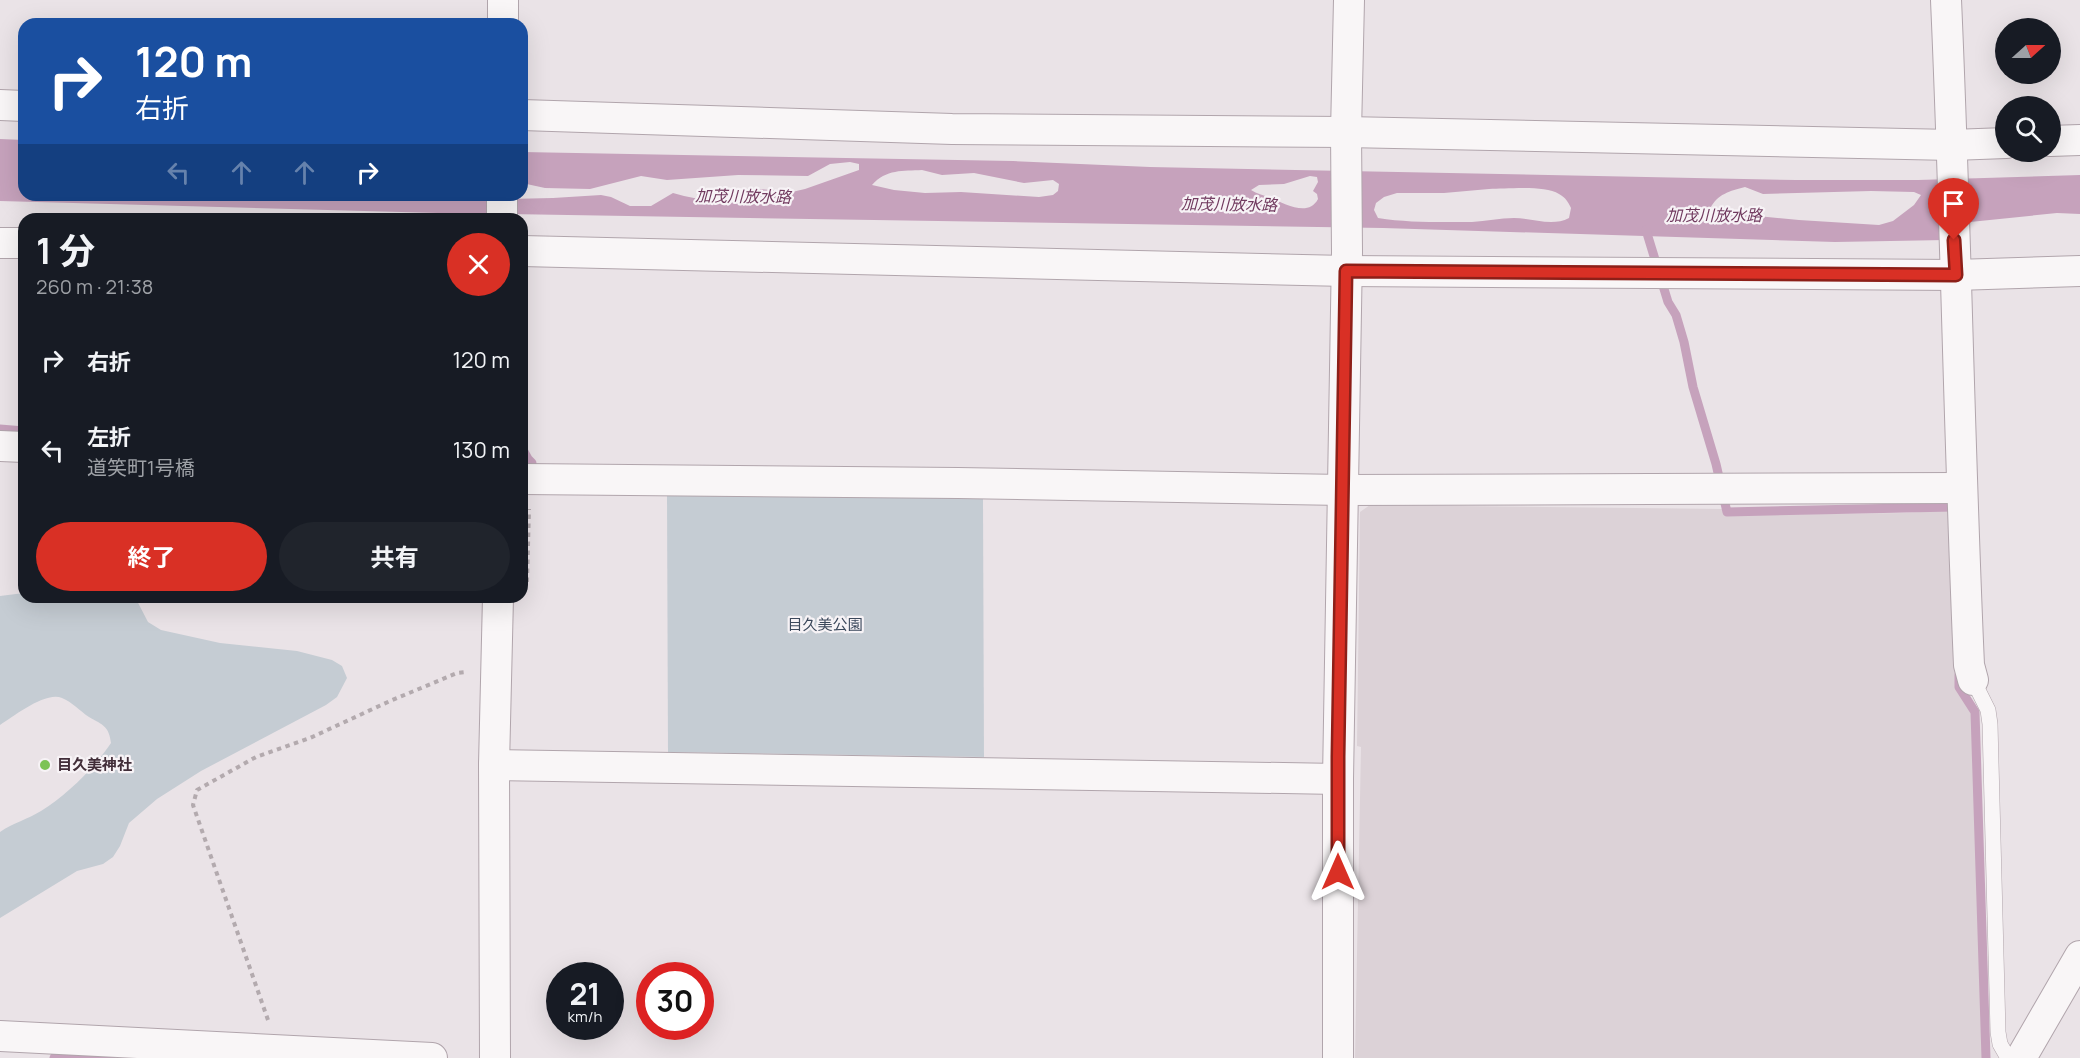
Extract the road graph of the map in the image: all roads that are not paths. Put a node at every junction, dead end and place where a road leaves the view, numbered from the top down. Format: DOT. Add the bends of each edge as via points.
graph roads {
  1 [pos="504,0"];
  2 [pos="1349,0"];
  3 [pos="1946,0"];
  4 [pos="503,18"];
  5 [pos="0,105"];
  6 [pos="18,106"];
  7 [pos="528,115"];
  8 [pos="2080,140"];
  9 [pos="2061,141"];
  10 [pos="1346,145"];
  11 [pos="1995,145"];
  12 [pos="1952,151"];
  13 [pos="0,243"];
  14 [pos="18,243"];
  15 [pos="528,251"];
  16 [pos="1347,262"];
  17 [pos="1956,268"];
  18 [pos="2080,271"];
  19 [pos="0,446"];
  20 [pos="18,447"];
  21 [pos="528,479"];
  22 [pos="1961,488"];
  23 [pos="1343,490"];
  24 [pos="498,603"];
  25 [pos="1973,680"];
  26 [pos="494,765"];
  27 [pos="1338,779"];
  28 [pos="2080,956"];
  29 [pos="16,1044"];
  30 [pos="432,1058"];
  31 [pos="495,1058"];
  32 [pos="1338,1058"];
  33 [pos="2008,1058"];
  34 [pos="2020,1058"];
  1 -- 4 [label="street"];
  2 -- 10 [label="street"];
  3 -- 12 [label="street"];
  5 -- 6 [label="street"];
  7 -- 10 [label="street"];
  8 -- 9 [label="street"];
  10 -- 12 [label="street"];
  10 -- 16 [label="street"];
  11 -- 12 [label="street"];
  12 -- 17 [label="street"];
  13 -- 14 [label="street"];
  15 -- 16 [label="street"];
  16 -- 17 [label="street"];
  16 -- 23 [label="street"];
  17 -- 18 [label="street"];
  17 -- 22 [label="street"];
  19 -- 20 [label="street"];
  21 -- 23 [label="street"];
  22 -- 23 [label="street"];
  22 -- 25 [label="street" via="1969,665"];
  23 -- 27 [label="street"];
  24 -- 26 [label="street"];
  25 -- 33 [label="lane" via="1988,710 1990,724 1997,1021 2000,1044"];
  26 -- 27 [label="street"];
  26 -- 31 [label="street"];
  27 -- 32 [label="street"];
  28 -- 34 [label="street"];
  29 -- 30 [label="street"];
}
